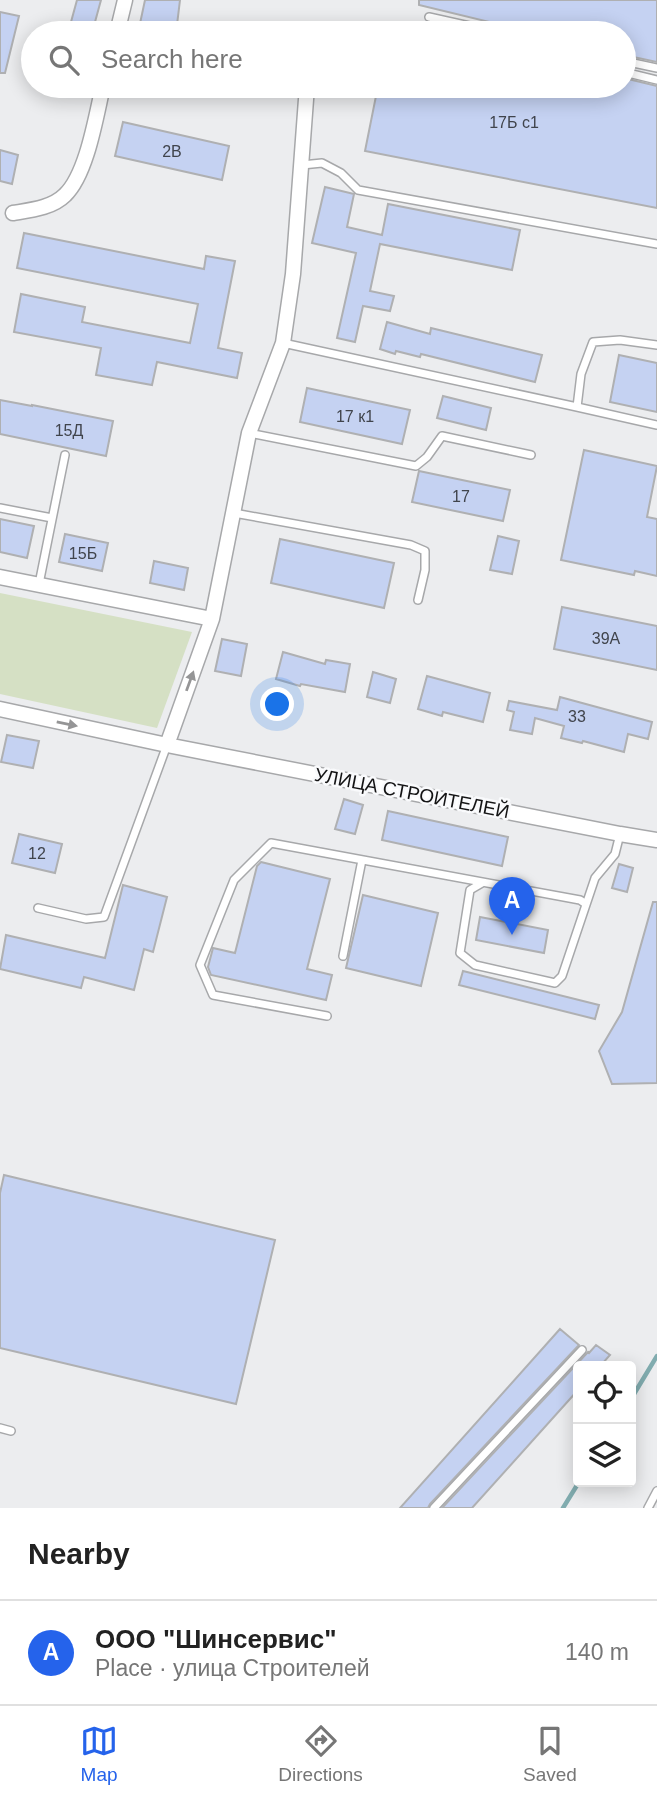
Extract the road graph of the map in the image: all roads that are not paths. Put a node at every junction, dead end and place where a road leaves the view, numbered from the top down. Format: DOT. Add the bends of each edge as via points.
graph roads {
  1 [pos="125,0"];
  2 [pos="429,17"];
  3 [pos="120,21"];
  4 [pos="447,21"];
  5 [pos="636,64"];
  6 [pos="657,68"];
  7 [pos="636,75"];
  8 [pos="657,80"];
  9 [pos="100,98"];
  10 [pos="306,98"];
  11 [pos="302,165"];
  12 [pos="7,212"];
  13 [pos="657,244"];
  14 [pos="283,343"];
  15 [pos="657,345"];
  16 [pos="577,407"];
  17 [pos="657,425"];
  18 [pos="248,433"];
  19 [pos="531,455"];
  20 [pos="65,456"];
  21 [pos="0,508"];
  22 [pos="234,513"];
  23 [pos="52,518"];
  24 [pos="0,577"];
  25 [pos="38,584"];
  26 [pos="418,600"];
  27 [pos="212,619"];
  28 [pos="0,709"];
  29 [pos="167,745"];
  30 [pos="620,834"];
  31 [pos="657,840"];
  32 [pos="362,860"];
  33 [pos="483,883"];
  34 [pos="586,904"];
  35 [pos="38,908"];
  36 [pos="343,956"];
  37 [pos="327,1016"];
  38 [pos="582,1350"];
  39 [pos="0,1428"];
  40 [pos="11,1431"];
  41 [pos="657,1491"];
  42 [pos="434,1508"];
  43 [pos="648,1508"];
  1 -- 3 [label="street"];
  2 -- 4 [label="lane"];
  5 -- 6 [label="lane"];
  7 -- 8 [label="lane"];
  9 -- 12 [label="street" via="81,171 65,196 42,209"];
  10 -- 11 [label="street"];
  11 -- 13 [label="lane" via="322,163 358,190"];
  11 -- 14 [label="street"];
  14 -- 16 [label="lane"];
  14 -- 18 [label="street"];
  15 -- 16 [label="lane" via="593,342 581,374"];
  16 -- 17 [label="lane"];
  18 -- 19 [label="lane" via="416,466 442,436"];
  18 -- 22 [label="street"];
  20 -- 23 [label="lane"];
  21 -- 23 [label="lane"];
  22 -- 26 [label="lane" via="425,551"];
  22 -- 27 [label="street"];
  23 -- 25 [label="lane"];
  24 -- 25 [label="street"];
  25 -- 27 [label="street"];
  29 -- 27 [label="street, one-way"];
  28 -- 29 [label="street, УЛИЦА СТРОИТЕЛЕЙ, one-way"];
  29 -- 30 [label="street, УЛИЦА СТРОИТЕЛЕЙ"];
  29 -- 35 [label="lane" via="104,917 86,919"];
  30 -- 31 [label="street, УЛИЦА СТРОИТЕЛЕЙ"];
  30 -- 34 [label="lane" via="615,854 595,878"];
  32 -- 33 [label="lane"];
  32 -- 36 [label="lane"];
  32 -- 37 [label="lane" via="271,843 234,880 200,965 213,995"];
  33 -- 34 [label="lane"];
  33 -- 34 [label="lane" via="470,890 460,953 475,965 555,983 562,976"];
  38 -- 42 [label="lane"];
  39 -- 40 [label="lane"];
  41 -- 43 [label="lane"];
}
